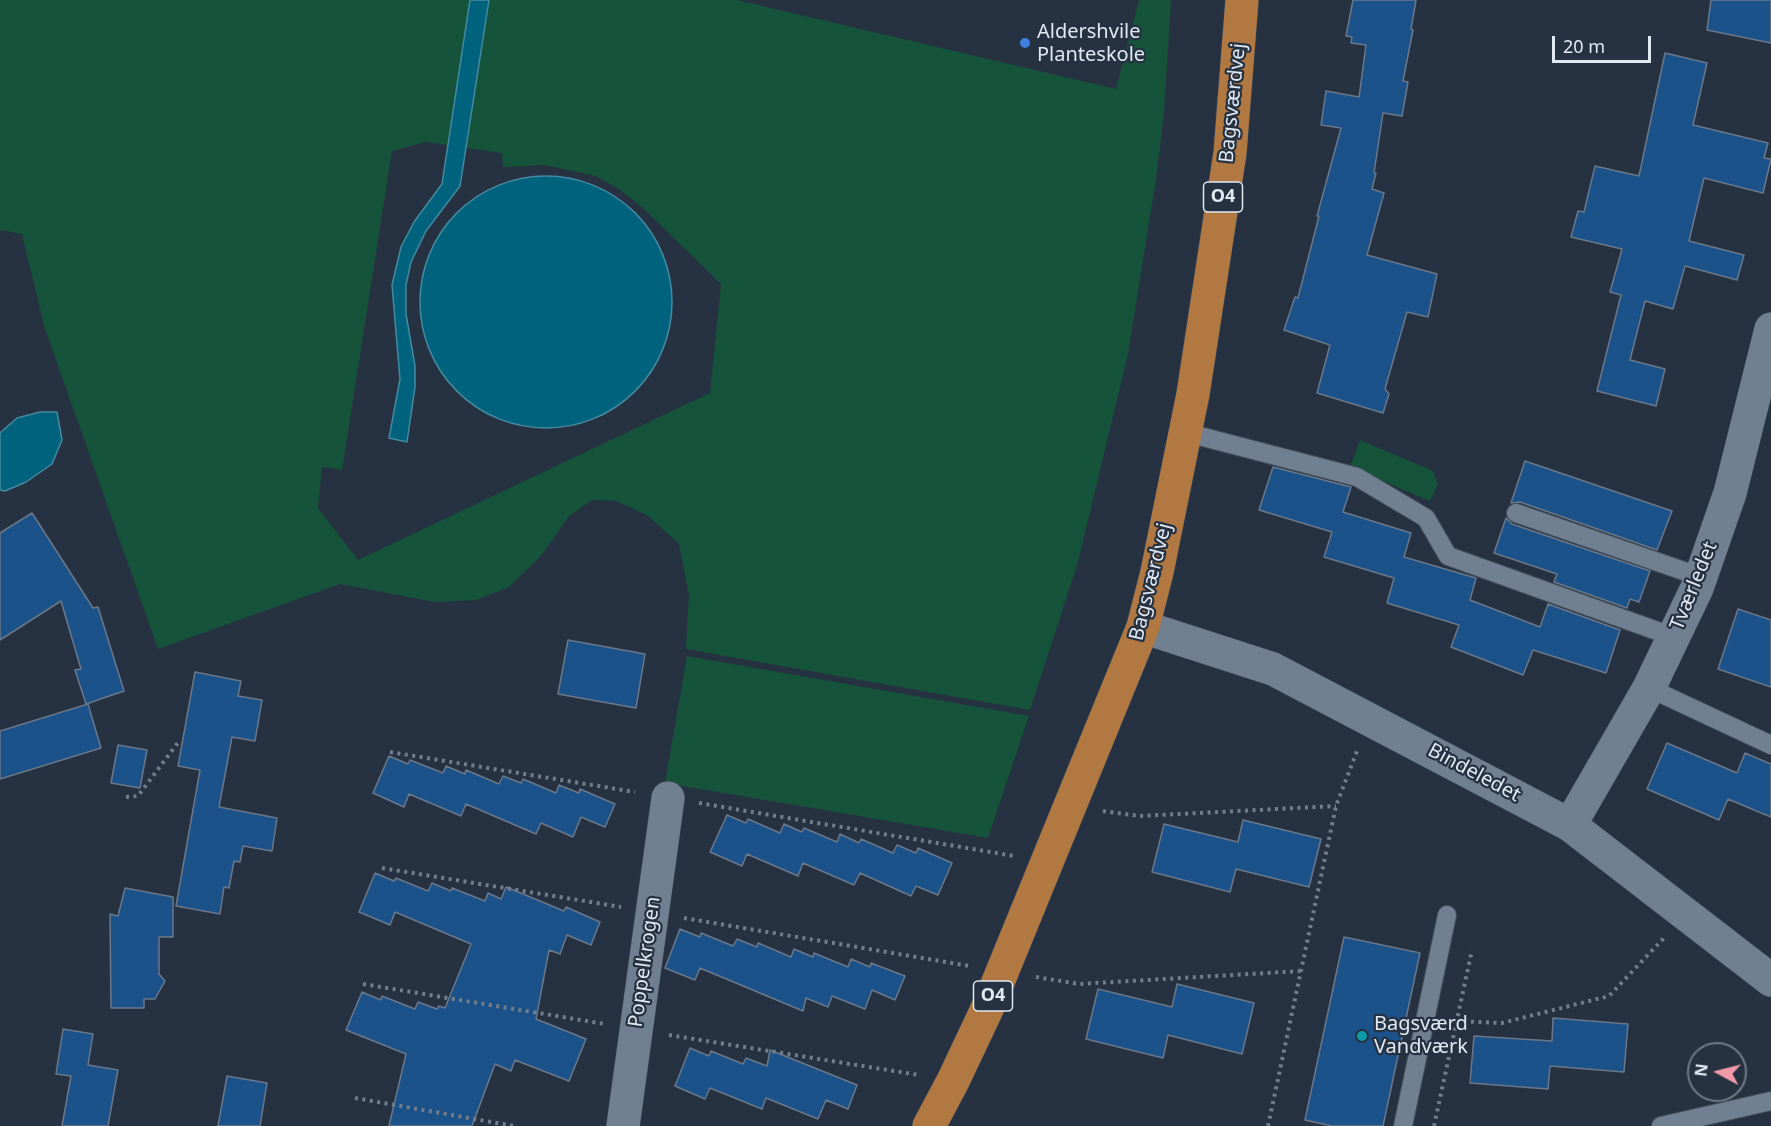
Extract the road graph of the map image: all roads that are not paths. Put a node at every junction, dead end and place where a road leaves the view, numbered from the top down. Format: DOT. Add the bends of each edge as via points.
graph roads {
  1 [pos="1242,0"];
  2 [pos="1771,328"];
  3 [pos="1184,432"];
  4 [pos="1516,513"];
  5 [pos="1701,577"];
  6 [pos="1143,627"];
  7 [pos="1674,637"];
  8 [pos="1649,688"];
  9 [pos="1771,745"];
  10 [pos="668,798"];
  11 [pos="1570,825"];
  12 [pos="1447,915"];
  13 [pos="1771,980"];
  14 [pos="1771,1101"];
  15 [pos="623,1126"];
  16 [pos="928,1126"];
  17 [pos="1403,1126"];
  18 [pos="1661,1126"];
  1 -- 3 [label="main road, Bagsværdvej / O4" via="1230,153"];
  2 -- 5 [label="street, Tværledet" via="1730,493"];
  3 -- 6 [label="main road, Bagsværdvej / O4"];
  3 -- 7 [label="lane" via="1357,477 1426,518 1448,556"];
  4 -- 5 [label="lane"];
  5 -- 7 [label="street, Tværledet"];
  6 -- 11 [label="street, Bindeledet" via="1273,669"];
  6 -- 16 [label="main road, Bagsværdvej / O4" via="1003,972"];
  7 -- 8 [label="street, Tværledet"];
  8 -- 9 [label="lane"];
  8 -- 11 [label="street, Tværledet"];
  10 -- 15 [label="street, Poppelkrogen"];
  11 -- 13 [label="street, Bindeledet"];
  12 -- 17 [label="lane"];
  14 -- 18 [label="lane"];
}
